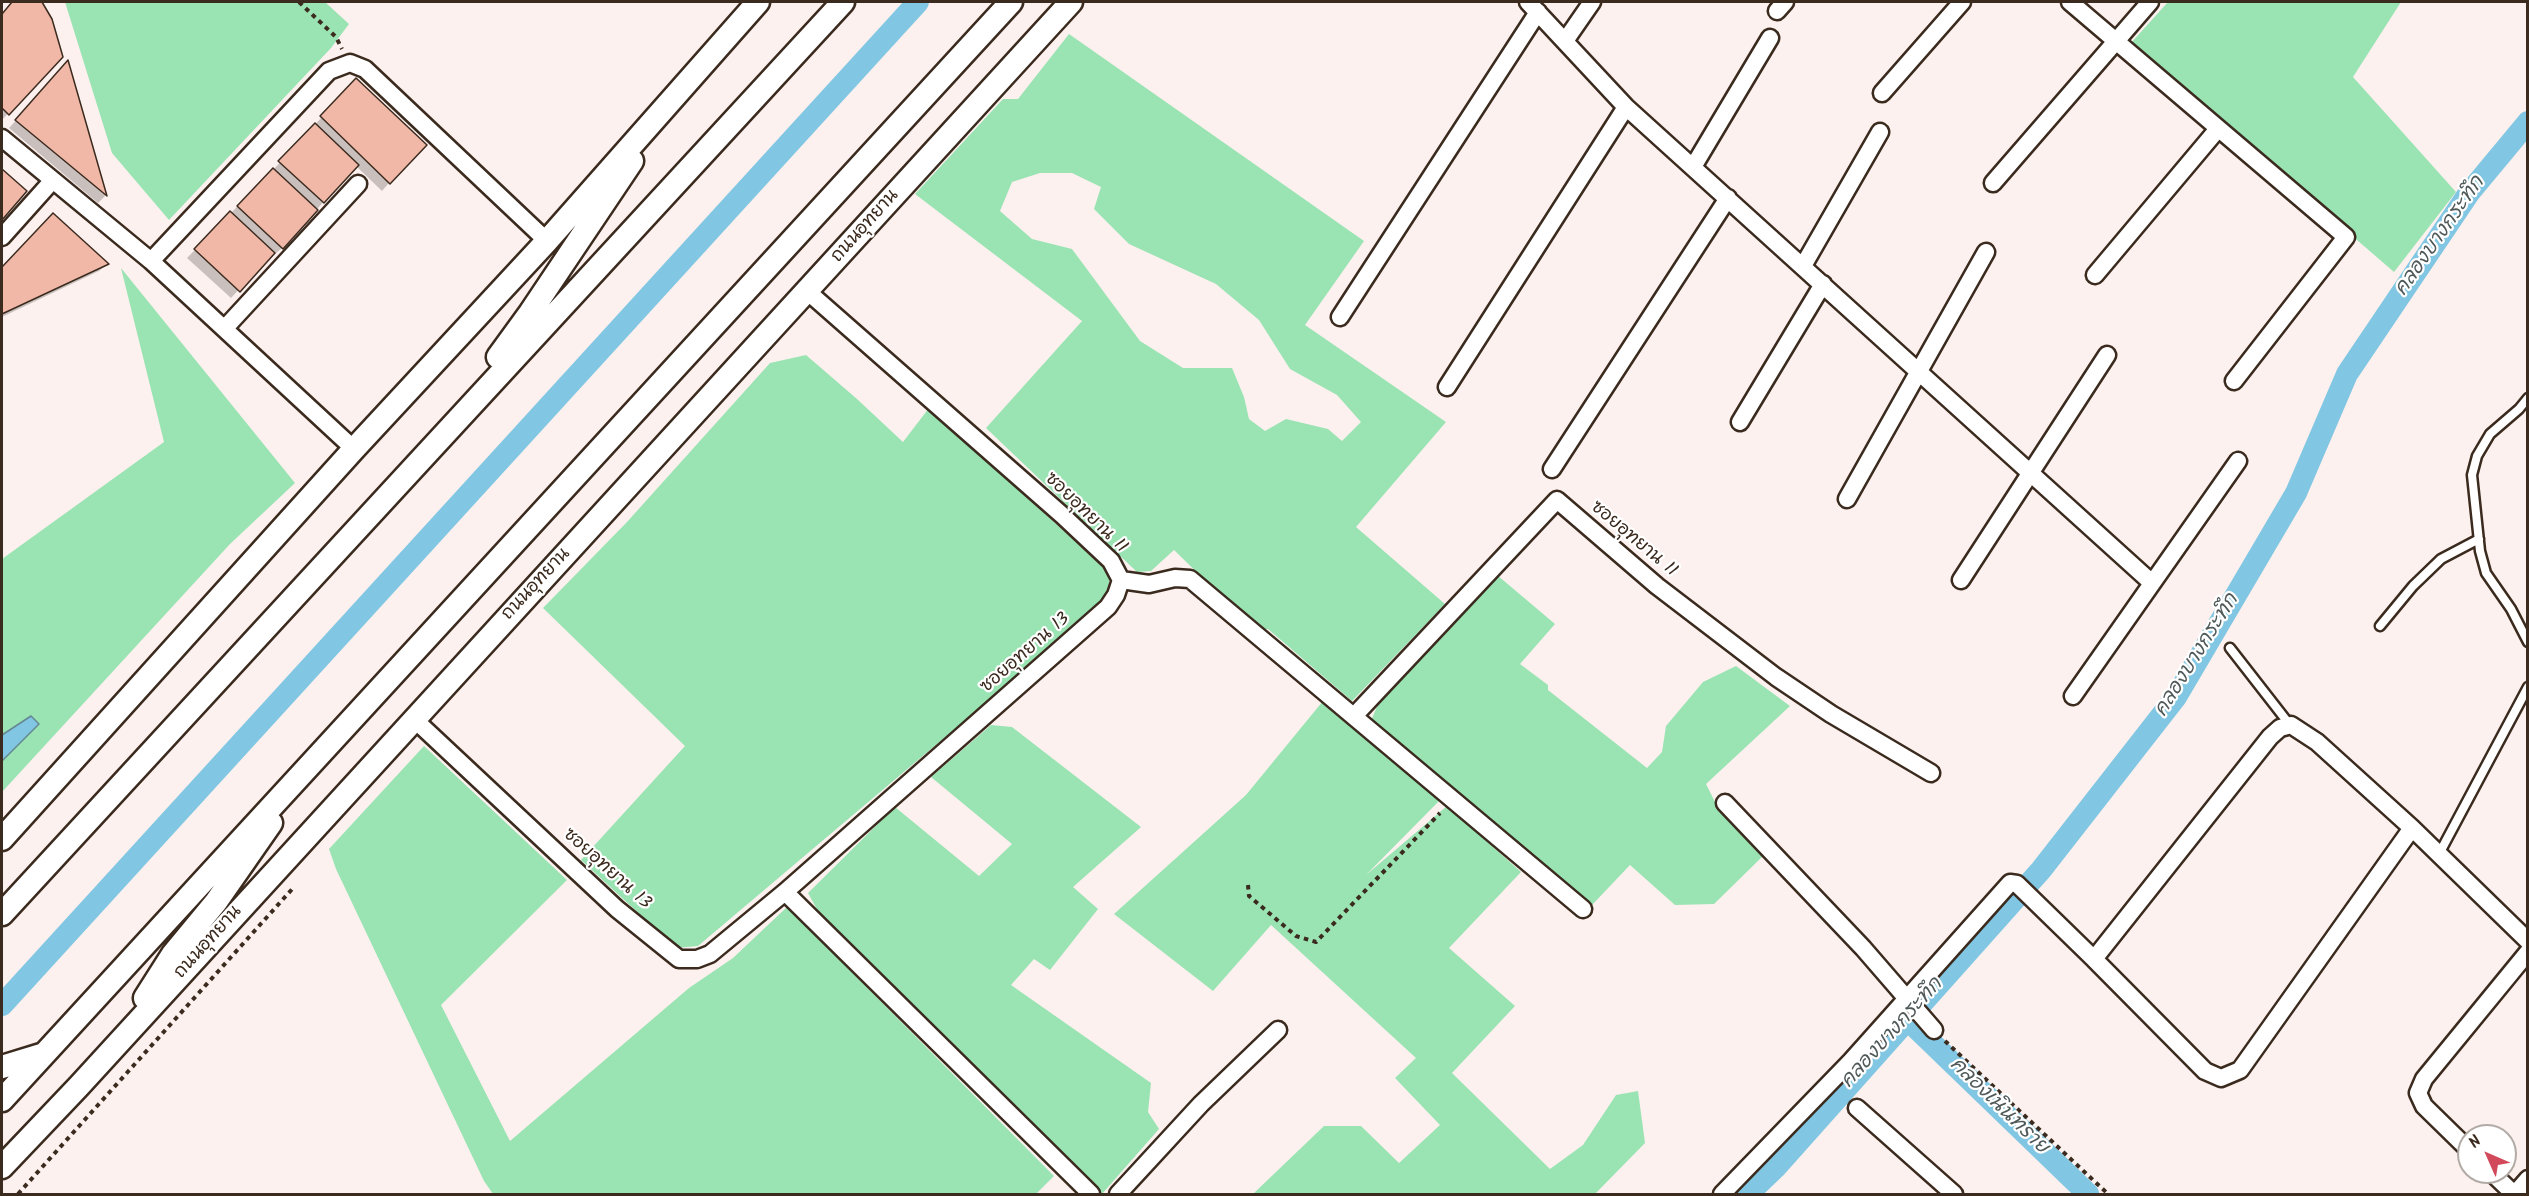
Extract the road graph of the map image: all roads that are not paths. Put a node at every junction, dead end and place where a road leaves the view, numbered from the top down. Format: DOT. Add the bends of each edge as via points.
graph roads {
  1 [pos="758,2"];
  2 [pos="843,2"];
  3 [pos="1011,2"];
  4 [pos="1071,2"];
  5 [pos="1592,2"];
  6 [pos="1962,2"];
  7 [pos="2070,2"];
  8 [pos="2150,2"];
  9 [pos="1533,7"];
  10 [pos="1770,38"];
  11 [pos="1565,41"];
  12 [pos="2116,41"];
  13 [pos="684,84"];
  14 [pos="1882,93"];
  15 [pos="1626,107"];
  16 [pos="2217,130"];
  17 [pos="1880,132"];
  18 [pos="2,138"];
  19 [pos="1693,166"];
  20 [pos="53,180"];
  21 [pos="1993,183"];
  22 [pos="358,184"];
  23 [pos="1728,198"];
  24 [pos="2,237"];
  25 [pos="548,240"];
  26 [pos="1986,252"];
  27 [pos="151,261"];
  28 [pos="1803,266"];
  29 [pos="2095,275"];
  30 [pos="1823,284"];
  31 [pos="807,291"];
  32 [pos="1340,317"];
  33 [pos="225,328"];
  34 [pos="2107,355"];
  35 [pos="1918,372"];
  36 [pos="2234,381"];
  37 [pos="1447,387"];
  38 [pos="2528,398"];
  39 [pos="1740,422"];
  40 [pos="354,448"];
  41 [pos="425,454"];
  42 [pos="2238,461"];
  43 [pos="1552,469"];
  44 [pos="2030,473"];
  45 [pos="1847,499"];
  46 [pos="2479,539"];
  47 [pos="1121,580"];
  48 [pos="1961,580"];
  49 [pos="2152,583"];
  50 [pos="2380,626"];
  51 [pos="2528,642"];
  52 [pos="2230,648"];
  53 [pos="2528,687"];
  54 [pos="2073,696"];
  55 [pos="355,715"];
  56 [pos="1354,716"];
  57 [pos="414,719"];
  58 [pos="2290,725"];
  59 [pos="1931,773"];
  60 [pos="1725,803"];
  61 [pos="2412,828"];
  62 [pos="2,839"];
  63 [pos="2439,855"];
  64 [pos="784,892"];
  65 [pos="1583,909"];
  66 [pos="2,914"];
  67 [pos="2528,941"];
  68 [pos="2528,952"];
  69 [pos="2094,959"];
  70 [pos="1908,1002"];
  71 [pos="1278,1030"];
  72 [pos="1934,1030"];
  73 [pos="43,1055"];
  74 [pos="2,1067"];
  75 [pos="79,1086"];
  76 [pos="2,1100"];
  77 [pos="1857,1108"];
  78 [pos="2457,1138"];
  79 [pos="2,1167"];
  80 [pos="2528,1179"];
  81 [pos="1936,1189"];
  82 [pos="1091,1194"];
  83 [pos="1118,1194"];
  84 [pos="1722,1194"];
  85 [pos="1954,1194"];
  86 [pos="2515,1194"];
  1 -- 13 [label="main road"];
  2 -- 41 [label="main road"];
  3 -- 55 [label="main road"];
  4 -- 31 [label="main road, ถนนอุทยาน"];
  5 -- 11 [label="street"];
  6 -- 14 [label="street"];
  7 -- 12 [label="street"];
  8 -- 12 [label="street"];
  9 -- 11 [label="street"];
  9 -- 32 [label="street"];
  10 -- 19 [label="street"];
  11 -- 15 [label="street"];
  12 -- 16 [label="street"];
  12 -- 21 [label="street"];
  13 -- 25 [label="main road"];
  13 -- 41 [label="main road" via="530,313"];
  15 -- 19 [label="street"];
  15 -- 37 [label="street"];
  16 -- 29 [label="street"];
  16 -- 36 [label="street" via="2346,237"];
  17 -- 28 [label="street"];
  18 -- 20 [label="street"];
  19 -- 23 [label="street"];
  20 -- 24 [label="street"];
  20 -- 27 [label="street"];
  22 -- 33 [label="street"];
  23 -- 28 [label="street"];
  23 -- 43 [label="street"];
  25 -- 27 [label="street" via="365,69 350,63 330,71"];
  25 -- 40 [label="main road"];
  26 -- 35 [label="street"];
  27 -- 33 [label="street"];
  28 -- 30 [label="street"];
  30 -- 35 [label="street"];
  30 -- 39 [label="street"];
  31 -- 47 [label="street, ซอยอุทยาน 11" via="1062,515 1111,561"];
  31 -- 57 [label="main road, ถนนอุทยาน"];
  33 -- 40 [label="street"];
  34 -- 44 [label="street"];
  35 -- 44 [label="street"];
  35 -- 45 [label="street"];
  38 -- 46 [label="lane" via="2490,434 2477,456 2472,475"];
  40 -- 62 [label="main road"];
  41 -- 66 [label="main road"];
  42 -- 49 [label="street"];
  44 -- 48 [label="street"];
  44 -- 49 [label="street"];
  46 -- 50 [label="lane" via="2441,559"];
  46 -- 51 [label="lane" via="2486,573"];
  47 -- 56 [label="street, ซอยอุทยาน 11" via="1149,584 1190,579"];
  47 -- 64 [label="street, ซอยอุทยาน 13" via="1108,608"];
  49 -- 54 [label="street"];
  52 -- 58 [label="lane"];
  53 -- 63 [label="lane"];
  55 -- 73 [label="main road"];
  55 -- 75 [label="main road" via="216,902 172,954 141,1005"];
  56 -- 59 [label="street, ซอยอุทยาน 11" via="1557,500 1657,586 1776,677"];
  56 -- 65 [label="street, ซอยอุทยาน 11"];
  57 -- 64 [label="street, ซอยอุทยาน 13" via="617,909 679,959 710,954"];
  57 -- 75 [label="main road, ถนนอุทยาน"];
  58 -- 61 [label="street" via="2317,742"];
  58 -- 69 [label="street" via="2270,737"];
  60 -- 70 [label="street" via="1863,948"];
  61 -- 63 [label="street"];
  61 -- 69 [label="street" via="2240,1070 2221,1078 2205,1071"];
  63 -- 67 [label="street"];
  64 -- 82 [label="street"];
  68 -- 78 [label="street" via="2424,1079 2418,1093 2424,1106"];
  69 -- 70 [label="street" via="2022,889 2010,883"];
  70 -- 72 [label="street"];
  70 -- 84 [label="street"];
  71 -- 83 [label="street" via="1201,1104"];
  73 -- 74 [label="main road"];
  73 -- 76 [label="main road"];
  75 -- 79 [label="main road, ถนนอุทยาน"];
  77 -- 81 [label="street"];
  80 -- 86 [label="street"];
  81 -- 85 [label="street"];
}
